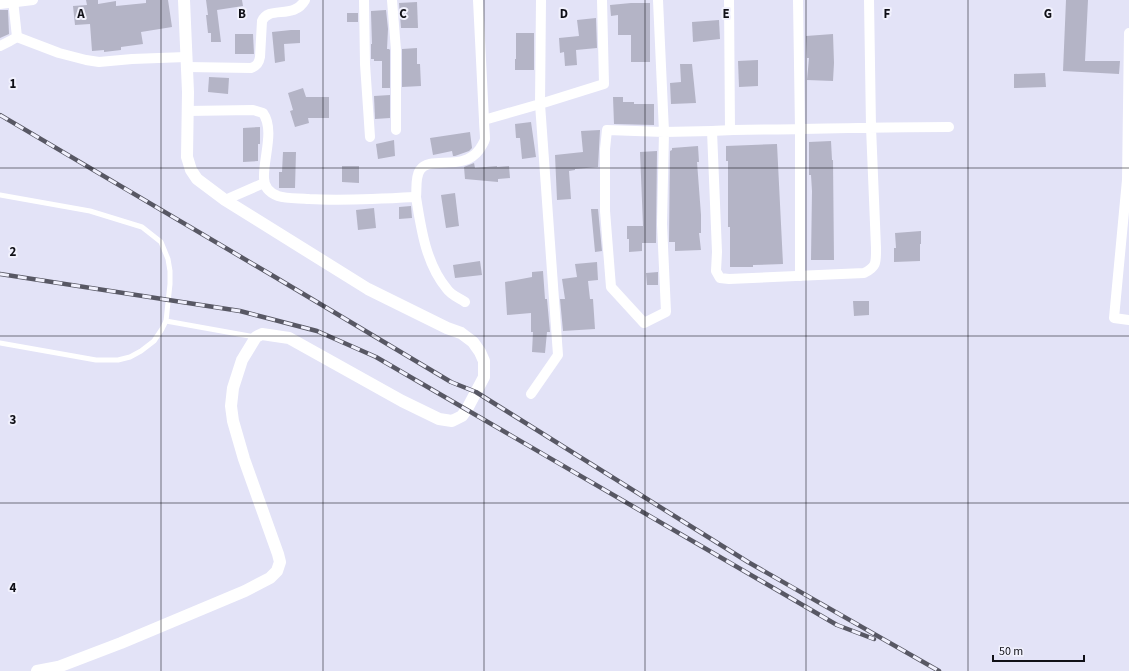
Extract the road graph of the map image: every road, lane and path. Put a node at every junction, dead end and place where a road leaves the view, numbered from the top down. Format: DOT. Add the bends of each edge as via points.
graph roads {
  1 [pos="33,0"];
  2 [pos="184,0"];
  3 [pos="305,0"];
  4 [pos="364,0"];
  5 [pos="392,0"];
  6 [pos="478,0"];
  7 [pos="541,0"];
  8 [pos="602,0"];
  9 [pos="658,0"];
  10 [pos="729,0"];
  11 [pos="798,0"];
  12 [pos="869,0"];
  13 [pos="13,1"];
  14 [pos="0,4"];
  15 [pos="1129,33"];
  16 [pos="17,37"];
  17 [pos="0,46"];
  18 [pos="187,62"];
  19 [pos="540,104"];
  20 [pos="187,111"];
  21 [pos="484,120"];
  22 [pos="949,127"];
  23 [pos="871,128"];
  24 [pos="800,129"];
  25 [pos="396,130"];
  26 [pos="730,130"];
  27 [pos="712,131"];
  28 [pos="664,132"];
  29 [pos="370,137"];
  30 [pos="264,183"];
  31 [pos="0,195"];
  32 [pos="416,197"];
  33 [pos="225,200"];
  34 [pos="800,276"];
  35 [pos="465,302"];
  36 [pos="1129,320"];
  37 [pos="166,321"];
  38 [pos="256,337"];
  39 [pos="0,343"];
  40 [pos="531,394"];
  41 [pos="37,671"];
  1 -- 13 [label="street"];
  2 -- 18 [label="street"];
  3 -- 18 [label="street" via="293,11 264,16 260,57 255,67"];
  4 -- 29 [label="street"];
  5 -- 25 [label="street" via="396,50"];
  6 -- 21 [label="street"];
  7 -- 19 [label="street"];
  8 -- 19 [label="street" via="604,84"];
  9 -- 28 [label="street"];
  10 -- 26 [label="street"];
  11 -- 24 [label="street"];
  12 -- 23 [label="street"];
  13 -- 14 [label="street"];
  13 -- 16 [label="street"];
  15 -- 36 [label="street" via="1127,180 1114,318"];
  16 -- 17 [label="street"];
  16 -- 18 [label="street" via="59,53 99,62 132,59"];
  18 -- 20 [label="street"];
  19 -- 21 [label="street"];
  19 -- 40 [label="street" via="558,355"];
  20 -- 30 [label="street" via="263,112 267,119 268,138"];
  20 -- 33 [label="street" via="187,157 191,170 197,178"];
  21 -- 32 [label="street" via="485,140 476,155 458,163 428,165 421,169"];
  22 -- 23 [label="street"];
  23 -- 24 [label="street"];
  23 -- 34 [label="street" via="876,263 872,269 864,273"];
  24 -- 26 [label="street"];
  24 -- 34 [label="street"];
  26 -- 27 [label="street"];
  27 -- 28 [label="street"];
  27 -- 34 [label="street" via="716,271 720,278"];
  28 -- 28 [label="street" via="662,224 666,312 644,323 611,286 605,212 604,149 607,130"];
  30 -- 32 [label="street" via="267,189 279,196 298,198 366,200"];
  30 -- 33 [label="street"];
  31 -- 37 [label="lane" via="90,211 142,228 161,242 170,271"];
  32 -- 35 [label="street" via="422,233 431,260 448,291"];
  33 -- 38 [label="street" via="368,289 467,337 473,342 484,361 484,378 462,416 452,421 439,419 289,338 262,334"];
  37 -- 38 [label="lane"];
  37 -- 39 [label="lane" via="154,341 141,351 118,360 96,360"];
  38 -- 41 [label="street" via="242,360 232,388 231,406 244,459 278,554 280,562 277,571 270,578 245,591 136,637 58,667"];
}
